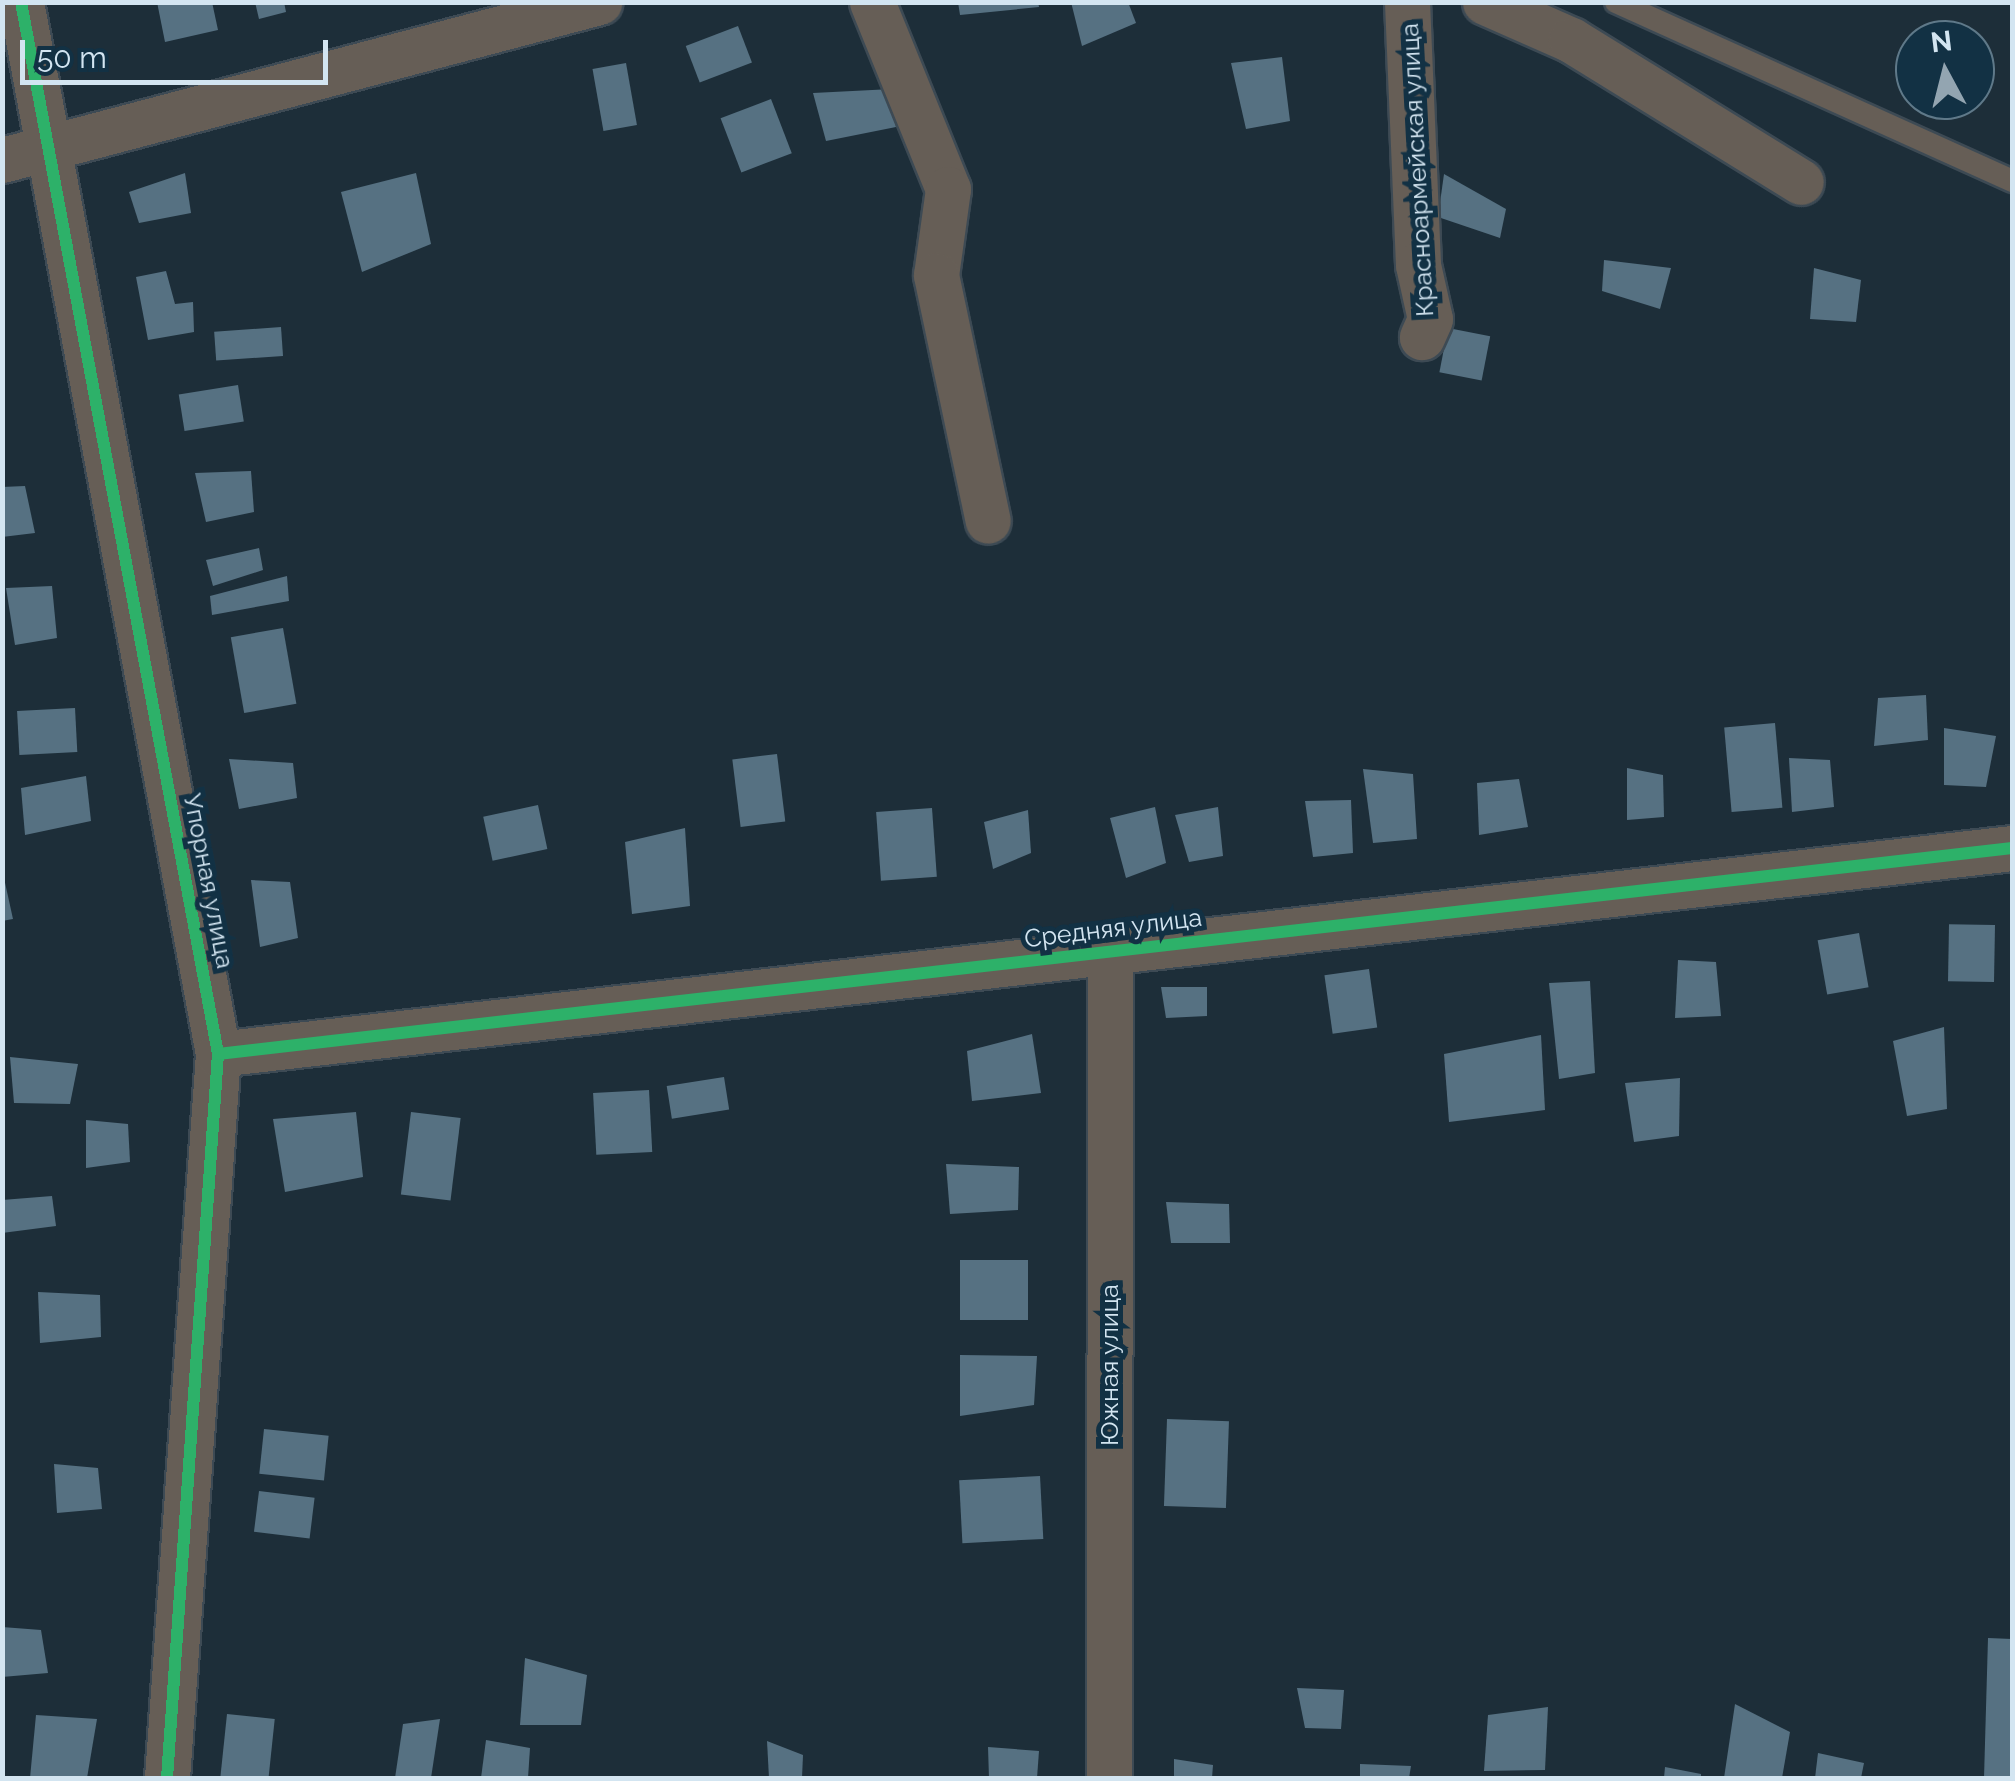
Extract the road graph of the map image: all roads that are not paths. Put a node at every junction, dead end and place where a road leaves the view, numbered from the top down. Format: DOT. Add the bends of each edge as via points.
graph roads {
  1 [pos="21,2"];
  2 [pos="599,2"];
  3 [pos="872,2"];
  4 [pos="1407,2"];
  5 [pos="1485,2"];
  6 [pos="1616,2"];
  7 [pos="50,150"];
  8 [pos="2,160"];
  9 [pos="1801,182"];
  10 [pos="2012,182"];
  11 [pos="1422,337"];
  12 [pos="988,521"];
  13 [pos="2012,848"];
  14 [pos="1110,951"];
  15 [pos="218,1054"];
  16 [pos="167,1778"];
  17 [pos="1108,1778"];
  1 -- 7 [label="street, Упорная улица"];
  2 -- 7 [label="street"];
  3 -- 12 [label="street" via="948,190 936,275"];
  4 -- 11 [label="street, Красноармейская улица" via="1418,264 1430,319"];
  5 -- 9 [label="street" via="1572,40"];
  6 -- 10 [label="lane"];
  7 -- 8 [label="street"];
  7 -- 15 [label="street, Упорная улица"];
  13 -- 14 [label="street, Средняя улица"];
  14 -- 15 [label="street, Средняя улица"];
  14 -- 17 [label="street, Южная улица"];
  15 -- 16 [label="street, Упорная улица"];
}
